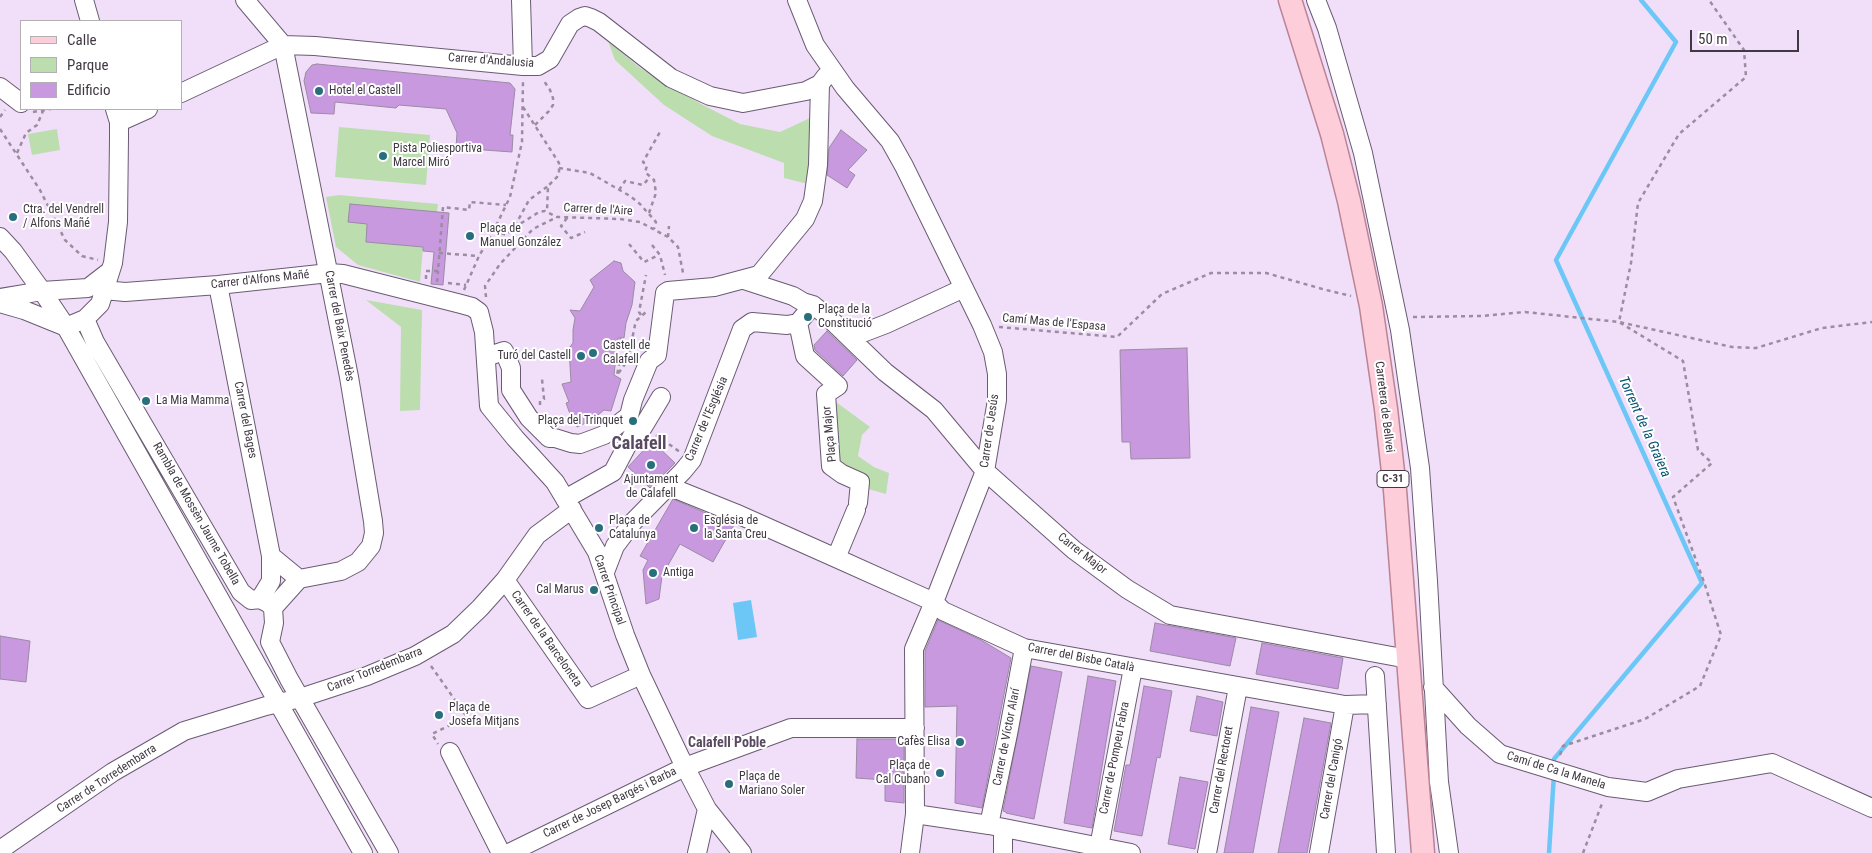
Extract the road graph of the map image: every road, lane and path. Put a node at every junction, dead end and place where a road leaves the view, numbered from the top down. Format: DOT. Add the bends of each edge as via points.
graph roads {
  1 [pos="84,0"];
  2 [pos="245,0"];
  3 [pos="521,0"];
  4 [pos="797,0"];
  5 [pos="1290,0"];
  6 [pos="1316,0"];
  7 [pos="1709,0"];
  8 [pos="90,20"];
  9 [pos="284,45"];
  10 [pos="523,66"];
  11 [pos="831,70"];
  12 [pos="544,81"];
  13 [pos="820,84"];
  14 [pos="0,87"];
  15 [pos="182,93"];
  16 [pos="20,102"];
  17 [pos="522,106"];
  18 [pos="144,110"];
  19 [pos="43,111"];
  20 [pos="117,116"];
  21 [pos="535,125"];
  22 [pos="0,129"];
  23 [pos="660,132"];
  24 [pos="17,153"];
  25 [pos="559,168"];
  26 [pos="650,177"];
  27 [pos="548,186"];
  28 [pos="619,190"];
  29 [pos="506,205"];
  30 [pos="547,211"];
  31 [pos="649,213"];
  32 [pos="558,217"];
  33 [pos="567,218"];
  34 [pos="669,226"];
  35 [pos="515,227"];
  36 [pos="654,229"];
  37 [pos="494,230"];
  38 [pos="586,232"];
  39 [pos="0,237"];
  40 [pos="668,237"];
  41 [pos="630,244"];
  42 [pos="652,245"];
  43 [pos="439,253"];
  44 [pos="660,254"];
  45 [pos="479,256"];
  46 [pos="438,271"];
  47 [pos="329,273"];
  48 [pos="426,275"];
  49 [pos="646,275"];
  50 [pos="102,276"];
  51 [pos="744,280"];
  52 [pos="437,282"];
  53 [pos="446,283"];
  54 [pos="667,284"];
  55 [pos="218,285"];
  56 [pos="466,285"];
  57 [pos="964,288"];
  58 [pos="686,290"];
  59 [pos="42,291"];
  60 [pos="464,295"];
  61 [pos="0,298"];
  62 [pos="486,299"];
  63 [pos="1370,300"];
  64 [pos="0,303"];
  65 [pos="813,305"];
  66 [pos="662,310"];
  67 [pos="641,315"];
  68 [pos="1398,317"];
  69 [pos="85,319"];
  70 [pos="1619,322"];
  71 [pos="1872,322"];
  72 [pos="798,323"];
  73 [pos="982,325"];
  74 [pos="66,327"];
  75 [pos="484,332"];
  76 [pos="849,336"];
  77 [pos="621,338"];
  78 [pos="486,357"];
  79 [pos="542,379"];
  80 [pos="662,397"];
  81 [pos="541,407"];
  82 [pos="629,416"];
  83 [pos="643,427"];
  84 [pos="692,460"];
  85 [pos="985,471"];
  86 [pos="668,486"];
  87 [pos="568,504"];
  88 [pos="271,556"];
  89 [pos="836,558"];
  90 [pos="605,572"];
  91 [pos="299,579"];
  92 [pos="505,580"];
  93 [pos="261,602"];
  94 [pos="934,602"];
  95 [pos="227,614"];
  96 [pos="1024,648"];
  97 [pos="421,652"];
  98 [pos="1408,659"];
  99 [pos="1133,668"];
  100 [pos="641,675"];
  101 [pos="1375,676"];
  102 [pos="1238,687"];
  103 [pos="1433,687"];
  104 [pos="300,698"];
  105 [pos="278,704"];
  106 [pos="1377,704"];
  107 [pos="1345,705"];
  108 [pos="914,728"];
  109 [pos="436,741"];
  110 [pos="450,752"];
  111 [pos="685,767"];
  112 [pos="1554,770"];
  113 [pos="1608,787"];
  114 [pos="1872,808"];
  115 [pos="707,809"];
  116 [pos="915,814"];
  117 [pos="996,827"];
  118 [pos="1099,847"];
  119 [pos="0,850"];
  120 [pos="363,853"];
  121 [pos="388,853"];
  122 [pos="501,853"];
  123 [pos="509,853"];
  124 [pos="697,853"];
  125 [pos="742,853"];
  126 [pos="910,853"];
  127 [pos="1003,853"];
  128 [pos="1131,853"];
  129 [pos="1207,853"];
  130 [pos="1319,853"];
  131 [pos="1386,853"];
  132 [pos="1424,853"];
  133 [pos="1449,853"];
  134 [pos="1583,853"];
  1 -- 8 [label="street"];
  2 -- 9 [label="street, Carrer del Baix Penedès"];
  3 -- 10 [label="street"];
  4 -- 11 [label="street, Carrer de Jesús" via="815,45"];
  5 -- 63 [label="main road, Carretera de Bellvei / C-31" via="1332,134"];
  6 -- 68 [label="street" via="1363,153"];
  7 -- 70 [label="path" via="1744,50 1746,77 1679,134 1638,203 1631,263"];
  9 -- 10 [label="street, Carrer d'Andalusia"];
  9 -- 15 [label="street, Carrer d'Andalusia"];
  9 -- 47 [label="street, Carrer del Baix Penedès"];
  10 -- 13 [label="street, Carrer d'Andalusia" via="538,66 550,59 570,24 585,16 599,22 670,78 710,96 743,103 779,98"];
  10 -- 17 [label="path"];
  11 -- 13 [label="street"];
  11 -- 57 [label="street, Carrer de Jesús" via="890,141"];
  12 -- 21 [label="path" via="553,105"];
  13 -- 51 [label="street" via="818,165 813,201 805,219 759,275"];
  14 -- 16 [label="street"];
  17 -- 21 [label="path"];
  17 -- 29 [label="path" via="522,142"];
  18 -- 20 [label="street"];
  19 -- 24 [label="path" via="37,125 26,133"];
  20 -- 50 [label="street" via="118,222 112,263"];
  21 -- 25 [label="path" via="557,159"];
  22 -- 24 [label="path"];
  23 -- 26 [label="path" via="643,162"];
  24 -- 50 [label="path" via="65,240"];
  25 -- 27 [label="path"];
  25 -- 28 [label="path" via="590,173"];
  26 -- 28 [label="path" via="643,184 625,180"];
  26 -- 31 [label="path" via="654,180 656,192"];
  27 -- 30 [label="path"];
  27 -- 35 [label="path" via="529,200"];
  28 -- 31 [label="path"];
  29 -- 37 [label="path"];
  29 -- 43 [label="path" via="470,202 469,210 443,208"];
  30 -- 32 [label="path, Carrer de l'Aire"];
  30 -- 35 [label="path, Carrer de l'Aire" via="539,212"];
  31 -- 36 [label="path" via="656,222"];
  32 -- 33 [label="path, Carrer de l'Aire"];
  32 -- 62 [label="path" via="533,229 500,264 486,286"];
  33 -- 36 [label="path, Carrer de l'Aire" via="630,220"];
  33 -- 38 [label="path" via="561,226 571,238"];
  34 -- 40 [label="path"];
  35 -- 37 [label="path, Carrer de l'Aire" via="504,235"];
  36 -- 40 [label="path, Carrer de l'Aire"];
  37 -- 45 [label="path"];
  39 -- 59 [label="street, Rambla de Mossèn Jaume Tobella"];
  40 -- 58 [label="path" via="678,247"];
  41 -- 44 [label="path" via="644,262"];
  42 -- 44 [label="path"];
  43 -- 45 [label="path"];
  43 -- 46 [label="path"];
  44 -- 54 [label="path"];
  45 -- 56 [label="path"];
  46 -- 48 [label="path" via="426,271"];
  46 -- 52 [label="path"];
  47 -- 55 [label="street, Carrer d'Alfons Mañé"];
  47 -- 75 [label="street, Carrer d'Alfons Mañé" via="472,307 479,312"];
  47 -- 91 [label="street, Carrer del Baix Penedès" via="374,533 371,546 358,562 341,571"];
  49 -- 67 [label="path" via="639,309"];
  50 -- 55 [label="street, Carrer d'Alfons Mañé" via="125,292"];
  50 -- 59 [label="street" via="88,288"];
  50 -- 69 [label="street" via="100,304"];
  51 -- 58 [label="street"];
  51 -- 65 [label="street"];
  53 -- 56 [label="path"];
  54 -- 58 [label="street"];
  54 -- 66 [label="street"];
  55 -- 88 [label="street, Carrer del Bages"];
  56 -- 60 [label="path"];
  57 -- 73 [label="street, Carrer de Jesús"];
  57 -- 76 [label="street" via="886,324"];
  59 -- 61 [label="street"];
  59 -- 74 [label="street, Rambla de Mossèn Jaume Tobella"];
  63 -- 73 [label="path, Camí Mas de l'Espasa" via="1266,273 1211,273 1162,294 1117,337"];
  63 -- 98 [label="main road, Carretera de Bellvei / C-31" via="1395,490"];
  64 -- 74 [label="street"];
  65 -- 72 [label="street"];
  65 -- 76 [label="street, Carrer Major"];
  66 -- 67 [label="path"];
  66 -- 82 [label="street" via="657,355 649,361"];
  67 -- 77 [label="path" via="635,325 629,354 617,375"];
  68 -- 70 [label="path" via="1442,318 1525,312"];
  68 -- 103 [label="street" via="1420,468"];
  69 -- 74 [label="street"];
  69 -- 93 [label="street, Rambla de Mossèn Jaume Tobella" via="95,342 241,592"];
  70 -- 71 [label="path" via="1732,347 1756,348 1822,328"];
  70 -- 112 [label="path" via="1682,360 1698,450 1712,463 1673,497 1721,635 1700,686 1646,719 1563,746"];
  72 -- 84 [label="street, Carrer de l'Església" via="752,322 742,329"];
  72 -- 89 [label="street, Plaça Major" via="805,356 838,386 826,394 832,466 860,482 857,506"];
  73 -- 85 [label="street, Carrer de Jesús" via="993,352 997,400"];
  74 -- 95 [label="street, Rambla de Mossèn Jaume Tobella"];
  75 -- 78 [label="street, Carrer Principal"];
  76 -- 85 [label="street, Carrer Major" via="885,372 934,410"];
  78 -- 82 [label="street" via="504,351 511,368 511,390 529,418 549,438 580,444 604,435"];
  78 -- 87 [label="street, Carrer Principal" via="489,406 555,482"];
  79 -- 81 [label="path" via="544,399 540,401"];
  80 -- 83 [label="street, Carrer Torredembarra"];
  82 -- 83 [label="street"];
  83 -- 84 [label="path"];
  83 -- 87 [label="street, Carrer Torredembarra" via="632,436 613,472"];
  84 -- 86 [label="street, Carrer de l'Església"];
  85 -- 94 [label="street, Carrer de Jesús"];
  85 -- 98 [label="street, Carrer Major" via="1074,550 1127,589 1170,615"];
  86 -- 89 [label="street, Carrer del Bisbe Català"];
  86 -- 90 [label="street, Carrer de l'Església" via="615,546"];
  87 -- 90 [label="street, Carrer Principal" via="597,552"];
  87 -- 92 [label="street, Carrer Torredembarra" via="537,535"];
  88 -- 91 [label="street"];
  88 -- 93 [label="street, Carrer del Bages" via="271,581"];
  89 -- 94 [label="street, Carrer del Bisbe Català"];
  90 -- 100 [label="street, Carrer Principal"];
  91 -- 93 [label="street"];
  92 -- 97 [label="street, Carrer Torredembarra" via="453,634"];
  92 -- 100 [label="street, Carrer de la Barceloneta" via="588,699"];
  93 -- 95 [label="street"];
  93 -- 104 [label="street" via="274,623 270,642"];
  94 -- 96 [label="street, Carrer del Bisbe Català" via="943,611"];
  94 -- 108 [label="street, Carrer de Jesús" via="914,649"];
  95 -- 105 [label="street, Rambla de Mossèn Jaume Tobella"];
  96 -- 99 [label="street, Carrer del Bisbe Català"];
  96 -- 117 [label="street, Carrer de Víctor Alarí" via="1008,734"];
  97 -- 104 [label="street, Carrer Torredembarra" via="367,676"];
  97 -- 109 [label="path" via="466,717 432,734"];
  98 -- 132 [label="main road, Carretera de Bellvei / C-31"];
  99 -- 102 [label="street, Carrer del Bisbe Català"];
  99 -- 118 [label="street, Carrer de Pompeu Fabra"];
  100 -- 111 [label="street, Carrer Principal"];
  101 -- 106 [label="street"];
  102 -- 107 [label="street, Carrer del Bisbe Català"];
  102 -- 129 [label="street, Carrer del Rectoret"];
  103 -- 112 [label="street, Camí de Ca la Manela" via="1468,726 1500,754"];
  103 -- 133 [label="street" via="1439,782"];
  104 -- 105 [label="street, Carrer Torredembarra"];
  104 -- 121 [label="street"];
  105 -- 119 [label="street, Carrer de Torredembarra" via="184,731 113,772"];
  105 -- 120 [label="street, Rambla de Mossèn Jaume Tobella"];
  106 -- 107 [label="street, Carrer del Bisbe Català"];
  106 -- 131 [label="street"];
  107 -- 130 [label="street, Carrer del Canigó"];
  108 -- 111 [label="street, Carrer de Josep Bargés i Barba" via="791,728"];
  108 -- 116 [label="street, Carrer de Jesús"];
  110 -- 122 [label="street"];
  111 -- 115 [label="street, Carrer Principal"];
  111 -- 123 [label="street, Carrer de Josep Bargés i Barba"];
  112 -- 113 [label="street, Camí de Ca la Manela"];
  113 -- 114 [label="street, Camí de Ca la Manela" via="1647,792 1678,779 1772,763"];
  113 -- 134 [label="path"];
  115 -- 124 [label="street"];
  115 -- 125 [label="street, Carrer Principal"];
  116 -- 117 [label="street"];
  116 -- 126 [label="street, Carrer de Jesús"];
  117 -- 118 [label="street"];
  117 -- 127 [label="street, Carrer de Víctor Alarí"];
  118 -- 128 [label="street"];
}
